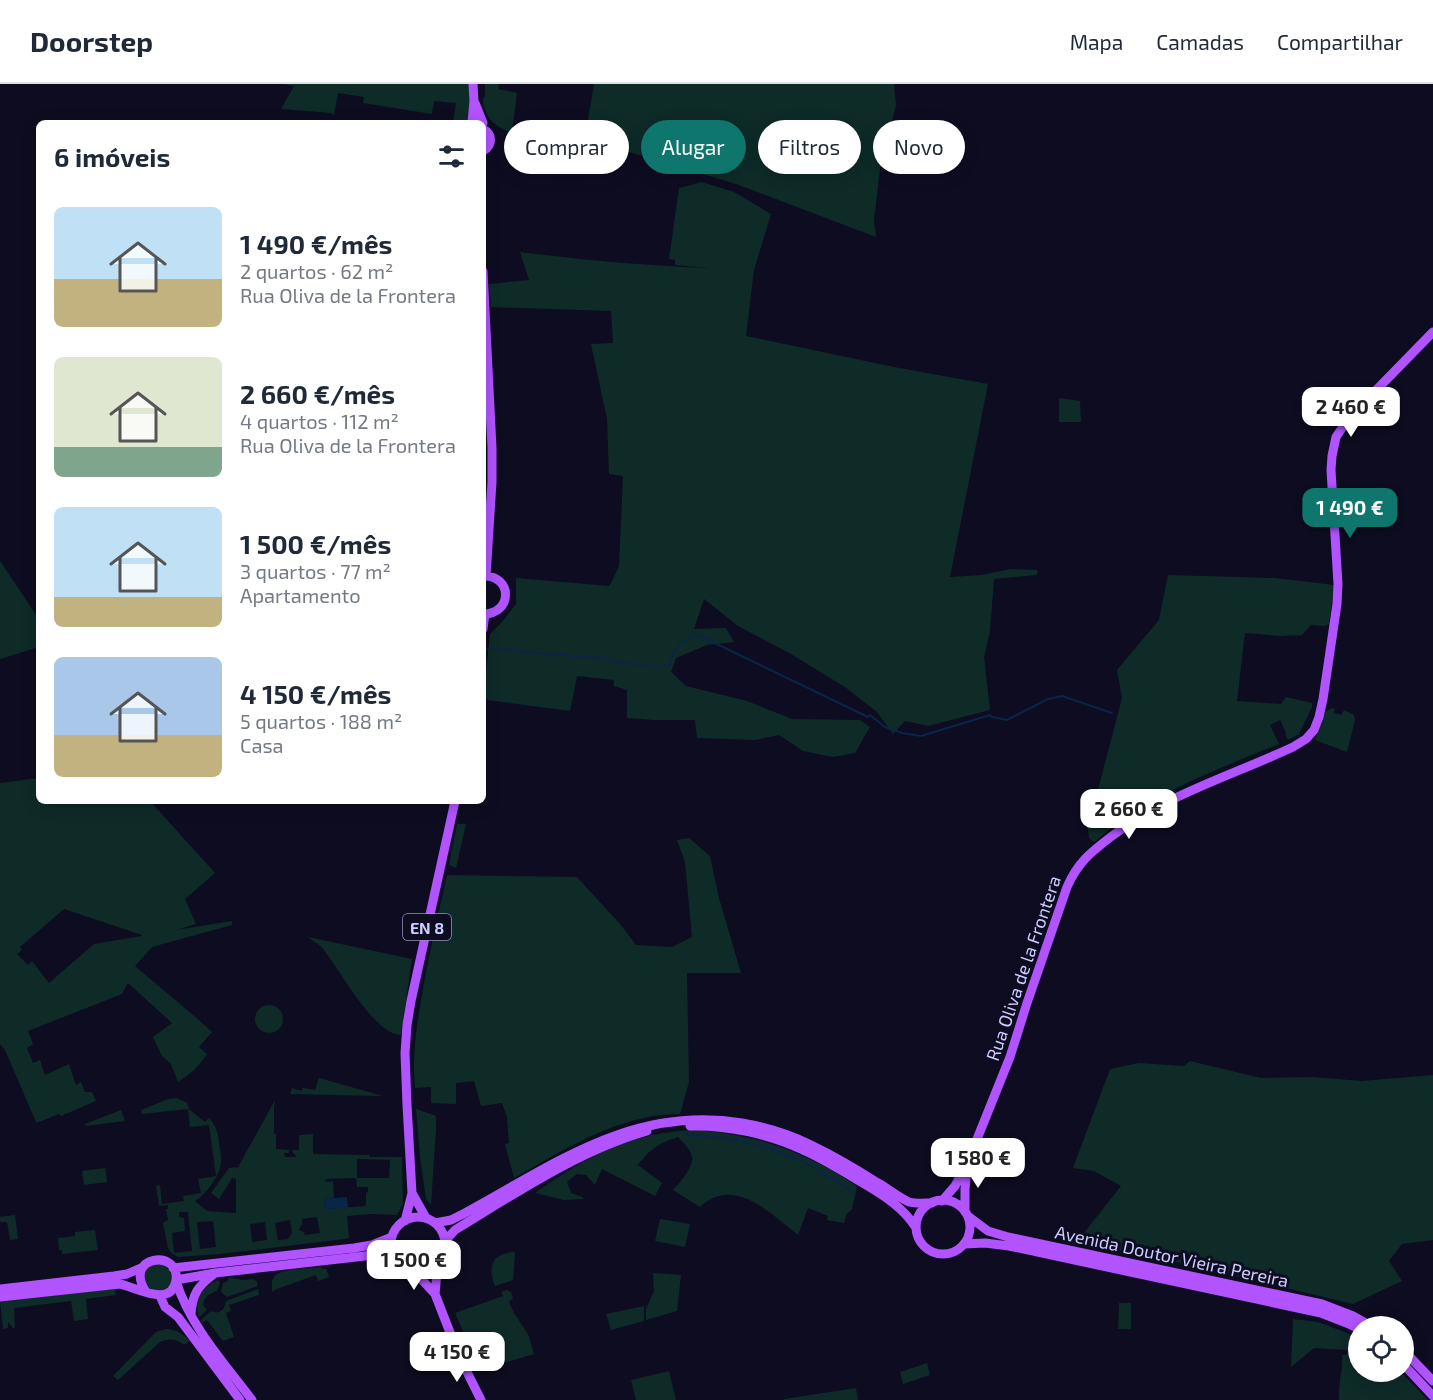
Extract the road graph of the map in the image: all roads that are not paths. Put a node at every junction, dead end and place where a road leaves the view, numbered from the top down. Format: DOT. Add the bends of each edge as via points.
graph roads {
  1 [pos="473,84"];
  2 [pos="474,100"];
  3 [pos="472,120"];
  4 [pos="482,120"];
  5 [pos="486,129"];
  6 [pos="486,150"];
  7 [pos="486,330"];
  8 [pos="1433,332"];
  9 [pos="486,552"];
  10 [pos="486,576"];
  11 [pos="486,614"];
  12 [pos="455,804"];
  13 [pos="968,1164"];
  14 [pos="412,1193"];
  15 [pos="937,1202"];
  16 [pos="966,1214"];
  17 [pos="431,1220"];
  18 [pos="405,1221"];
  19 [pos="916,1228"];
  20 [pos="393,1237"];
  21 [pos="445,1241"];
  22 [pos="964,1244"];
  23 [pos="395,1257"];
  24 [pos="438,1262"];
  25 [pos="143,1267"];
  26 [pos="173,1268"];
  27 [pos="412,1269"];
  28 [pos="215,1273"];
  29 [pos="176,1280"];
  30 [pos="0,1289"];
  31 [pos="146,1293"];
  32 [pos="435,1294"];
  33 [pos="160,1296"];
  34 [pos="0,1297"];
  35 [pos="1353,1316"];
  36 [pos="191,1317"];
  37 [pos="1348,1324"];
  38 [pos="1414,1361"];
  39 [pos="1414,1376"];
  40 [pos="1433,1381"];
  41 [pos="1433,1396"];
  42 [pos="240,1400"];
  43 [pos="252,1400"];
  44 [pos="481,1400"];
  1 -- 2 [label="main road"];
  2 -- 3 [label="main road"];
  2 -- 4 [label="main road"];
  5 -- 6 [label="main road" via="491,139"];
  7 -- 9 [label="main road" via="492,482"];
  8 -- 13 [label="main road, Rua Oliva de la Frontera" via="1344,425 1332,449 1338,594 1321,709 1314,730 1293,747 1189,790 1144,814 1079,864 1067,887 1010,1058"];
  10 -- 11 [label="main road" via="496,578 506,594 497,611"];
  12 -- 14 [label="main road, EN 8" via="407,1026"];
  13 -- 15 [label="main road, Rua Oliva de la Frontera" via="955,1186"];
  13 -- 16 [label="main road, Rua Oliva de la Frontera"];
  14 -- 17 [label="main road, EN 8"];
  14 -- 18 [label="main road, EN 8"];
  15 -- 16 [label="main road" via="952,1202"];
  15 -- 17 [label="main road" via="910,1202 836,1157 788,1135 734,1122 681,1120 642,1126 600,1140 451,1220"];
  15 -- 19 [label="main road" via="922,1211"];
  16 -- 22 [label="main road" via="970,1231"];
  16 -- 35 [label="main road, Avenida Doutor Vieira Pereira" via="988,1231 1008,1238 1322,1305"];
  17 -- 18 [label="main road" via="415,1217"];
  17 -- 21 [label="main road, EN 8"];
  18 -- 20 [label="main road, EN 8"];
  19 -- 21 [label="main road" via="904,1211 881,1194 804,1150 760,1135 697,1125 646,1131 615,1141 464,1224"];
  19 -- 22 [label="main road" via="921,1242 936,1253 951,1253"];
  20 -- 23 [label="main road"];
  20 -- 26 [label="main road" via="354,1248"];
  21 -- 24 [label="main road"];
  22 -- 37 [label="main road, Avenida Doutor Vieira Pereira" via="1009,1246 1321,1313"];
  23 -- 27 [label="main road"];
  23 -- 28 [label="main road" via="374,1254"];
  24 -- 27 [label="main road" via="426,1269"];
  24 -- 32 [label="main road"];
  25 -- 26 [label="main road" via="152,1260 160,1260"];
  25 -- 30 [label="main road" via="127,1274"];
  25 -- 31 [label="main road" via="140,1280"];
  26 -- 29 [label="main road"];
  27 -- 32 [label="main road"];
  28 -- 29 [label="main road"];
  28 -- 36 [label="main road" via="198,1288"];
  29 -- 33 [label="main road" via="170,1291"];
  29 -- 36 [label="main road"];
  31 -- 33 [label="main road"];
  31 -- 34 [label="main road" via="120,1284"];
  32 -- 44 [label="main road"];
  33 -- 42 [label="main road"];
  36 -- 43 [label="main road"];
  38 -- 40 [label="main road"];
  39 -- 41 [label="main road"];
}
